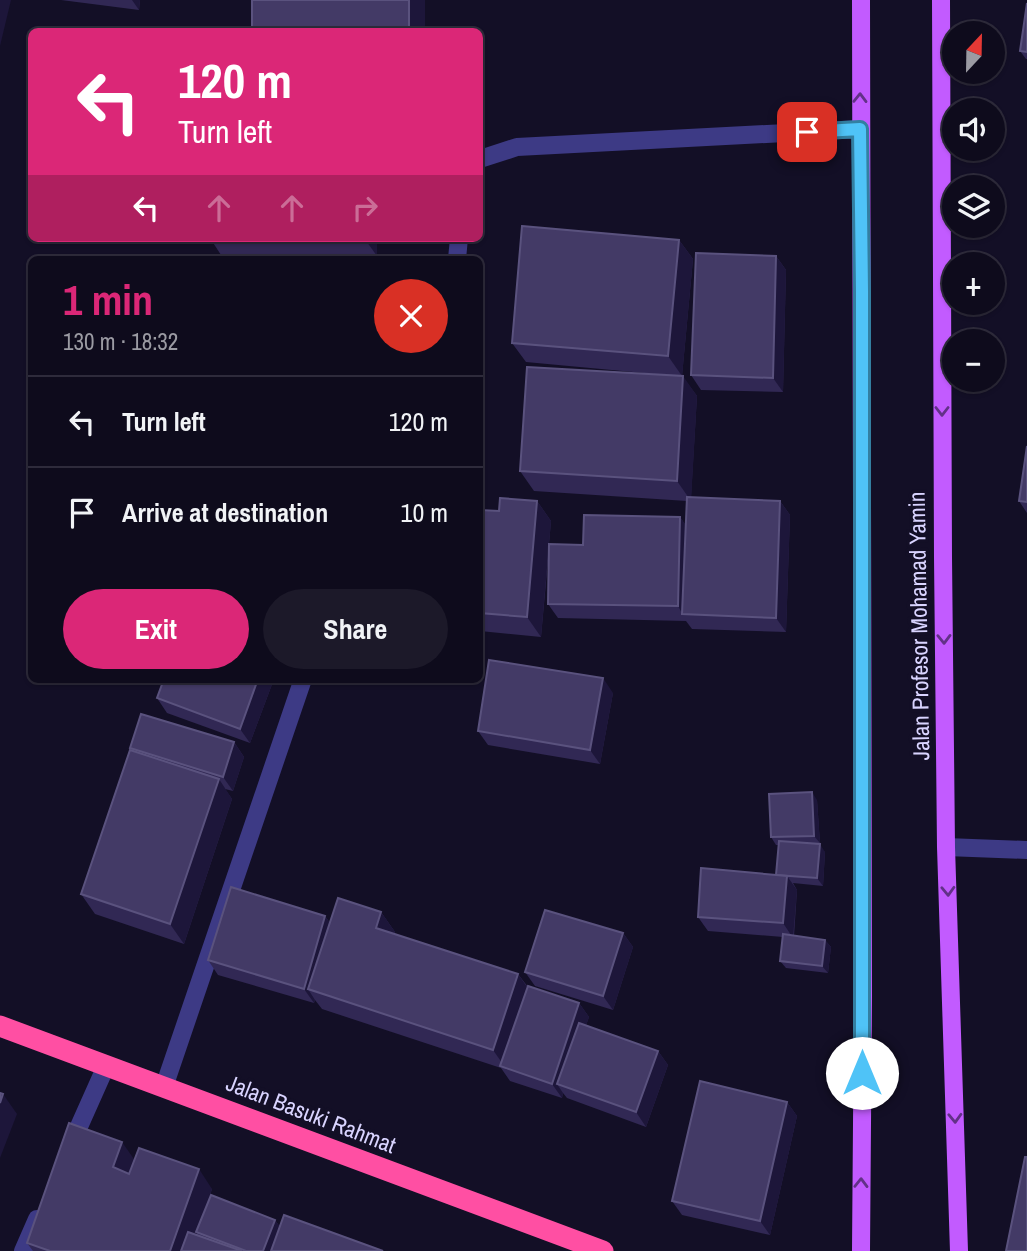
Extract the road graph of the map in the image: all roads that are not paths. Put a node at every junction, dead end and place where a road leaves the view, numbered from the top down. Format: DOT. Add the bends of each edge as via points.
graph roads {
  1 [pos="861,0"];
  2 [pos="941,0"];
  3 [pos="860,129"];
  4 [pos="483,158"];
  5 [pos="302,683"];
  6 [pos="946,847"];
  7 [pos="1027,850"];
  8 [pos="0,1026"];
  9 [pos="106,1066"];
  10 [pos="164,1087"];
  11 [pos="64,1160"];
  12 [pos="43,1207"];
  13 [pos="23,1251"];
  14 [pos="603,1251"];
  15 [pos="861,1251"];
  16 [pos="959,1251"];
  3 -- 1 [label="main road, one-way"];
  2 -- 6 [label="main road, Jalan Profesor Mohamad Yamin, one-way"];
  3 -- 4 [label="street" via="517,147"];
  15 -- 3 [label="main road, one-way"];
  5 -- 10 [label="street"];
  6 -- 7 [label="street"];
  6 -- 16 [label="main road, Jalan Profesor Mohamad Yamin, one-way"];
  8 -- 9 [label="highway, Jalan Basuki Rahmat"];
  9 -- 10 [label="highway, Jalan Basuki Rahmat"];
  9 -- 11 [label="street"];
  10 -- 14 [label="highway, Jalan Basuki Rahmat"];
  12 -- 13 [label="street"];
}
